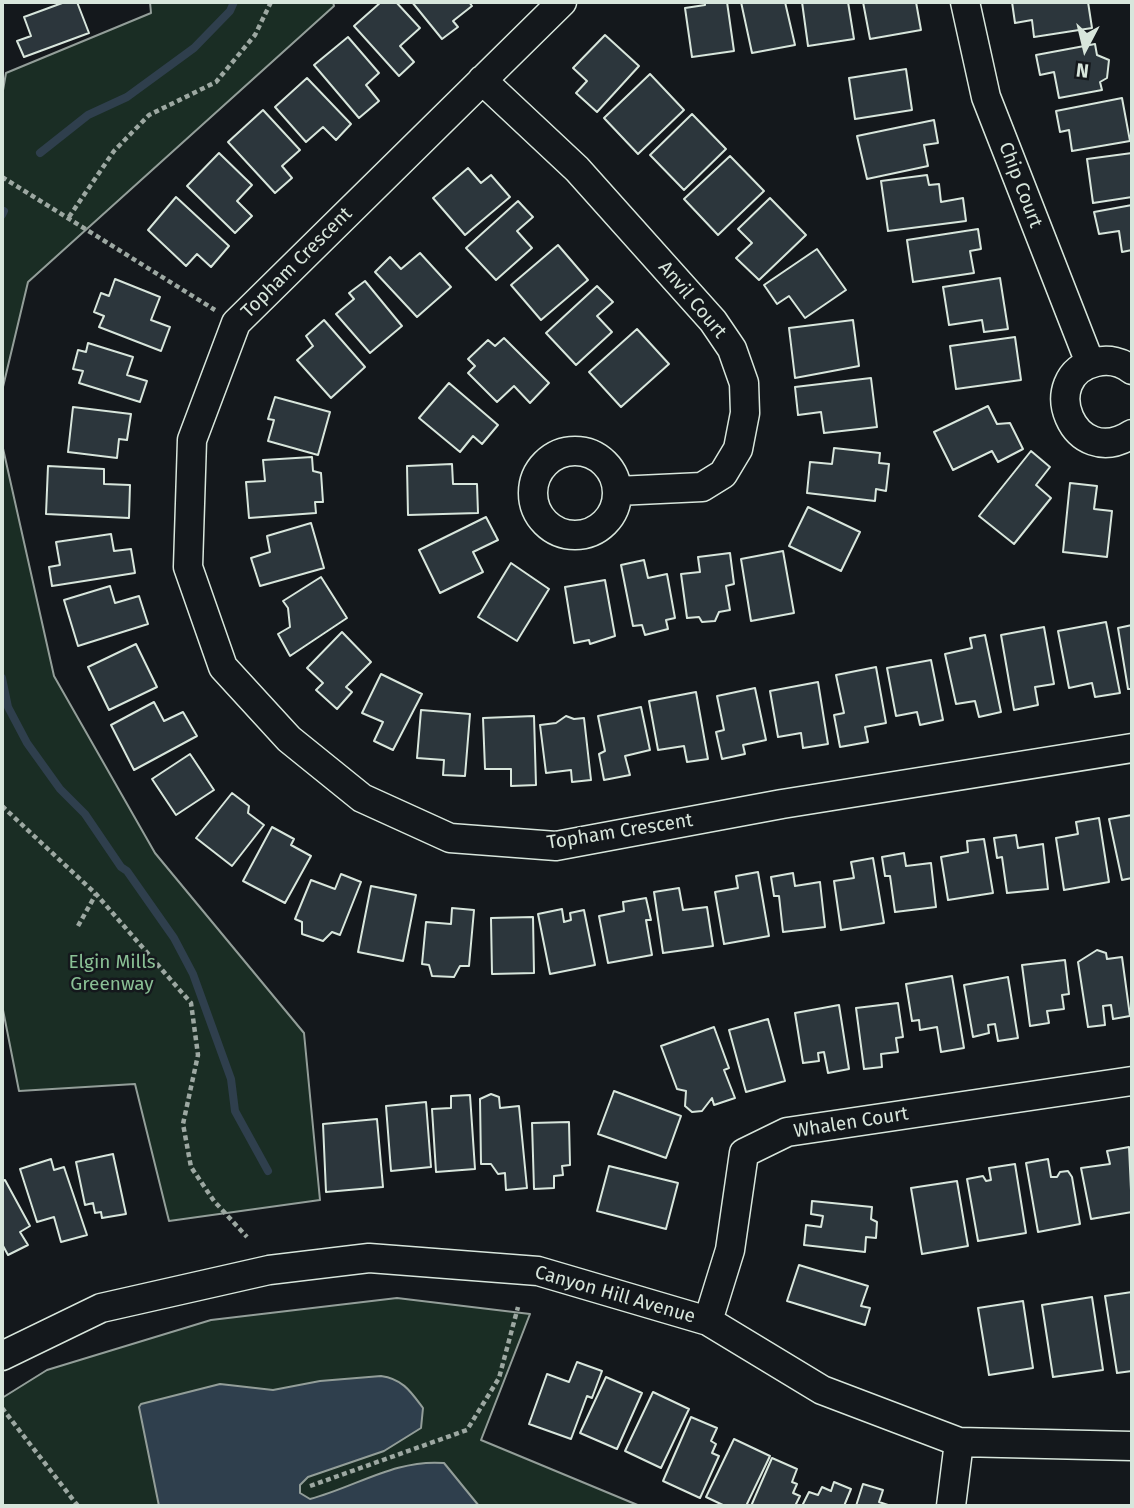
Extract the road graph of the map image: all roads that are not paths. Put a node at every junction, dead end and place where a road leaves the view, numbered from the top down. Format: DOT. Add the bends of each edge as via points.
graph roads {
  1 [pos="562,2"];
  2 [pos="965,2"];
  3 [pos="482,80"];
  4 [pos="1090,363"];
  5 [pos="1132,370"];
  6 [pos="1132,434"];
  7 [pos="617,491"];
  8 [pos="1132,748"];
  9 [pos="1132,1081"];
  10 [pos="708,1321"];
  11 [pos="2,1356"];
  12 [pos="959,1442"];
  13 [pos="1132,1446"];
  14 [pos="951,1506"];
  1 -- 3 [label="street, Topham Crescent"];
  2 -- 4 [label="street, Chip Court" via="986,97"];
  3 -- 7 [label="street, Anvil Court" via="577,169 713,321 732,349 744,383 745,413 738,449 723,474 702,487"];
  3 -- 8 [label="street, Topham Crescent" via="236,323 192,440 188,567 223,667 289,739 362,798 450,838 556,846"];
  4 -- 5 [label="street" via="1117,361"];
  4 -- 6 [label="street" via="1070,382 1065,395 1070,422 1079,433 1105,443"];
  9 -- 10 [label="street, Whalen Court" via="787,1132 744,1153 730,1250"];
  10 -- 11 [label="street, Canyon Hill Avenue" via="538,1271 369,1258 270,1270 101,1308"];
  10 -- 12 [label="street, Canyon Hill Avenue" via="822,1390"];
  12 -- 13 [label="street, Canyon Hill Avenue"];
  12 -- 14 [label="street"];
}
